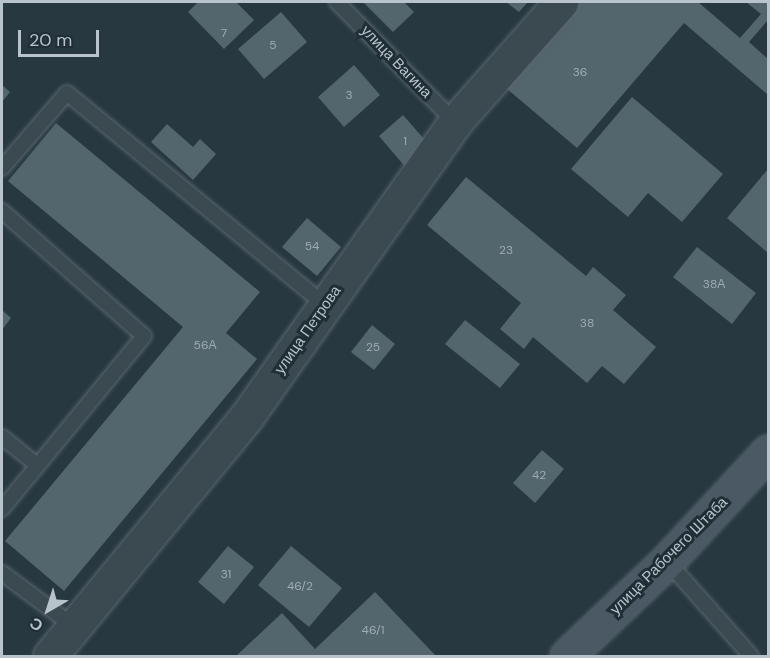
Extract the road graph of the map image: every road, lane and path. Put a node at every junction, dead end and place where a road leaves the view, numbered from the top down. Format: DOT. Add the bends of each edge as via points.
graph roads {
  1 [pos="337,2"];
  2 [pos="561,2"];
  3 [pos="455,122"];
  4 [pos="2,168"];
  5 [pos="2,211"];
  6 [pos="325,305"];
  7 [pos="2,437"];
  8 [pos="768,452"];
  9 [pos="37,465"];
  10 [pos="2,509"];
  11 [pos="667,561"];
  12 [pos="2,573"];
  13 [pos="75,627"];
  14 [pos="50,657"];
  15 [pos="567,657"];
  16 [pos="751,657"];
  1 -- 3 [label="lane, улица Вагина"];
  2 -- 3 [label="street, улица Петрова"];
  3 -- 6 [label="street, улица Петрова"];
  4 -- 6 [label="lane" via="67,93"];
  5 -- 9 [label="lane" via="144,336"];
  6 -- 13 [label="street, улица Петрова" via="247,416"];
  7 -- 9 [label="lane"];
  8 -- 11 [label="main road, улица Рабочего Штаба"];
  9 -- 10 [label="lane"];
  11 -- 15 [label="main road, улица Рабочего Штаба"];
  11 -- 16 [label="lane"];
  12 -- 13 [label="lane"];
  13 -- 14 [label="street, улица Петрова"];
}
